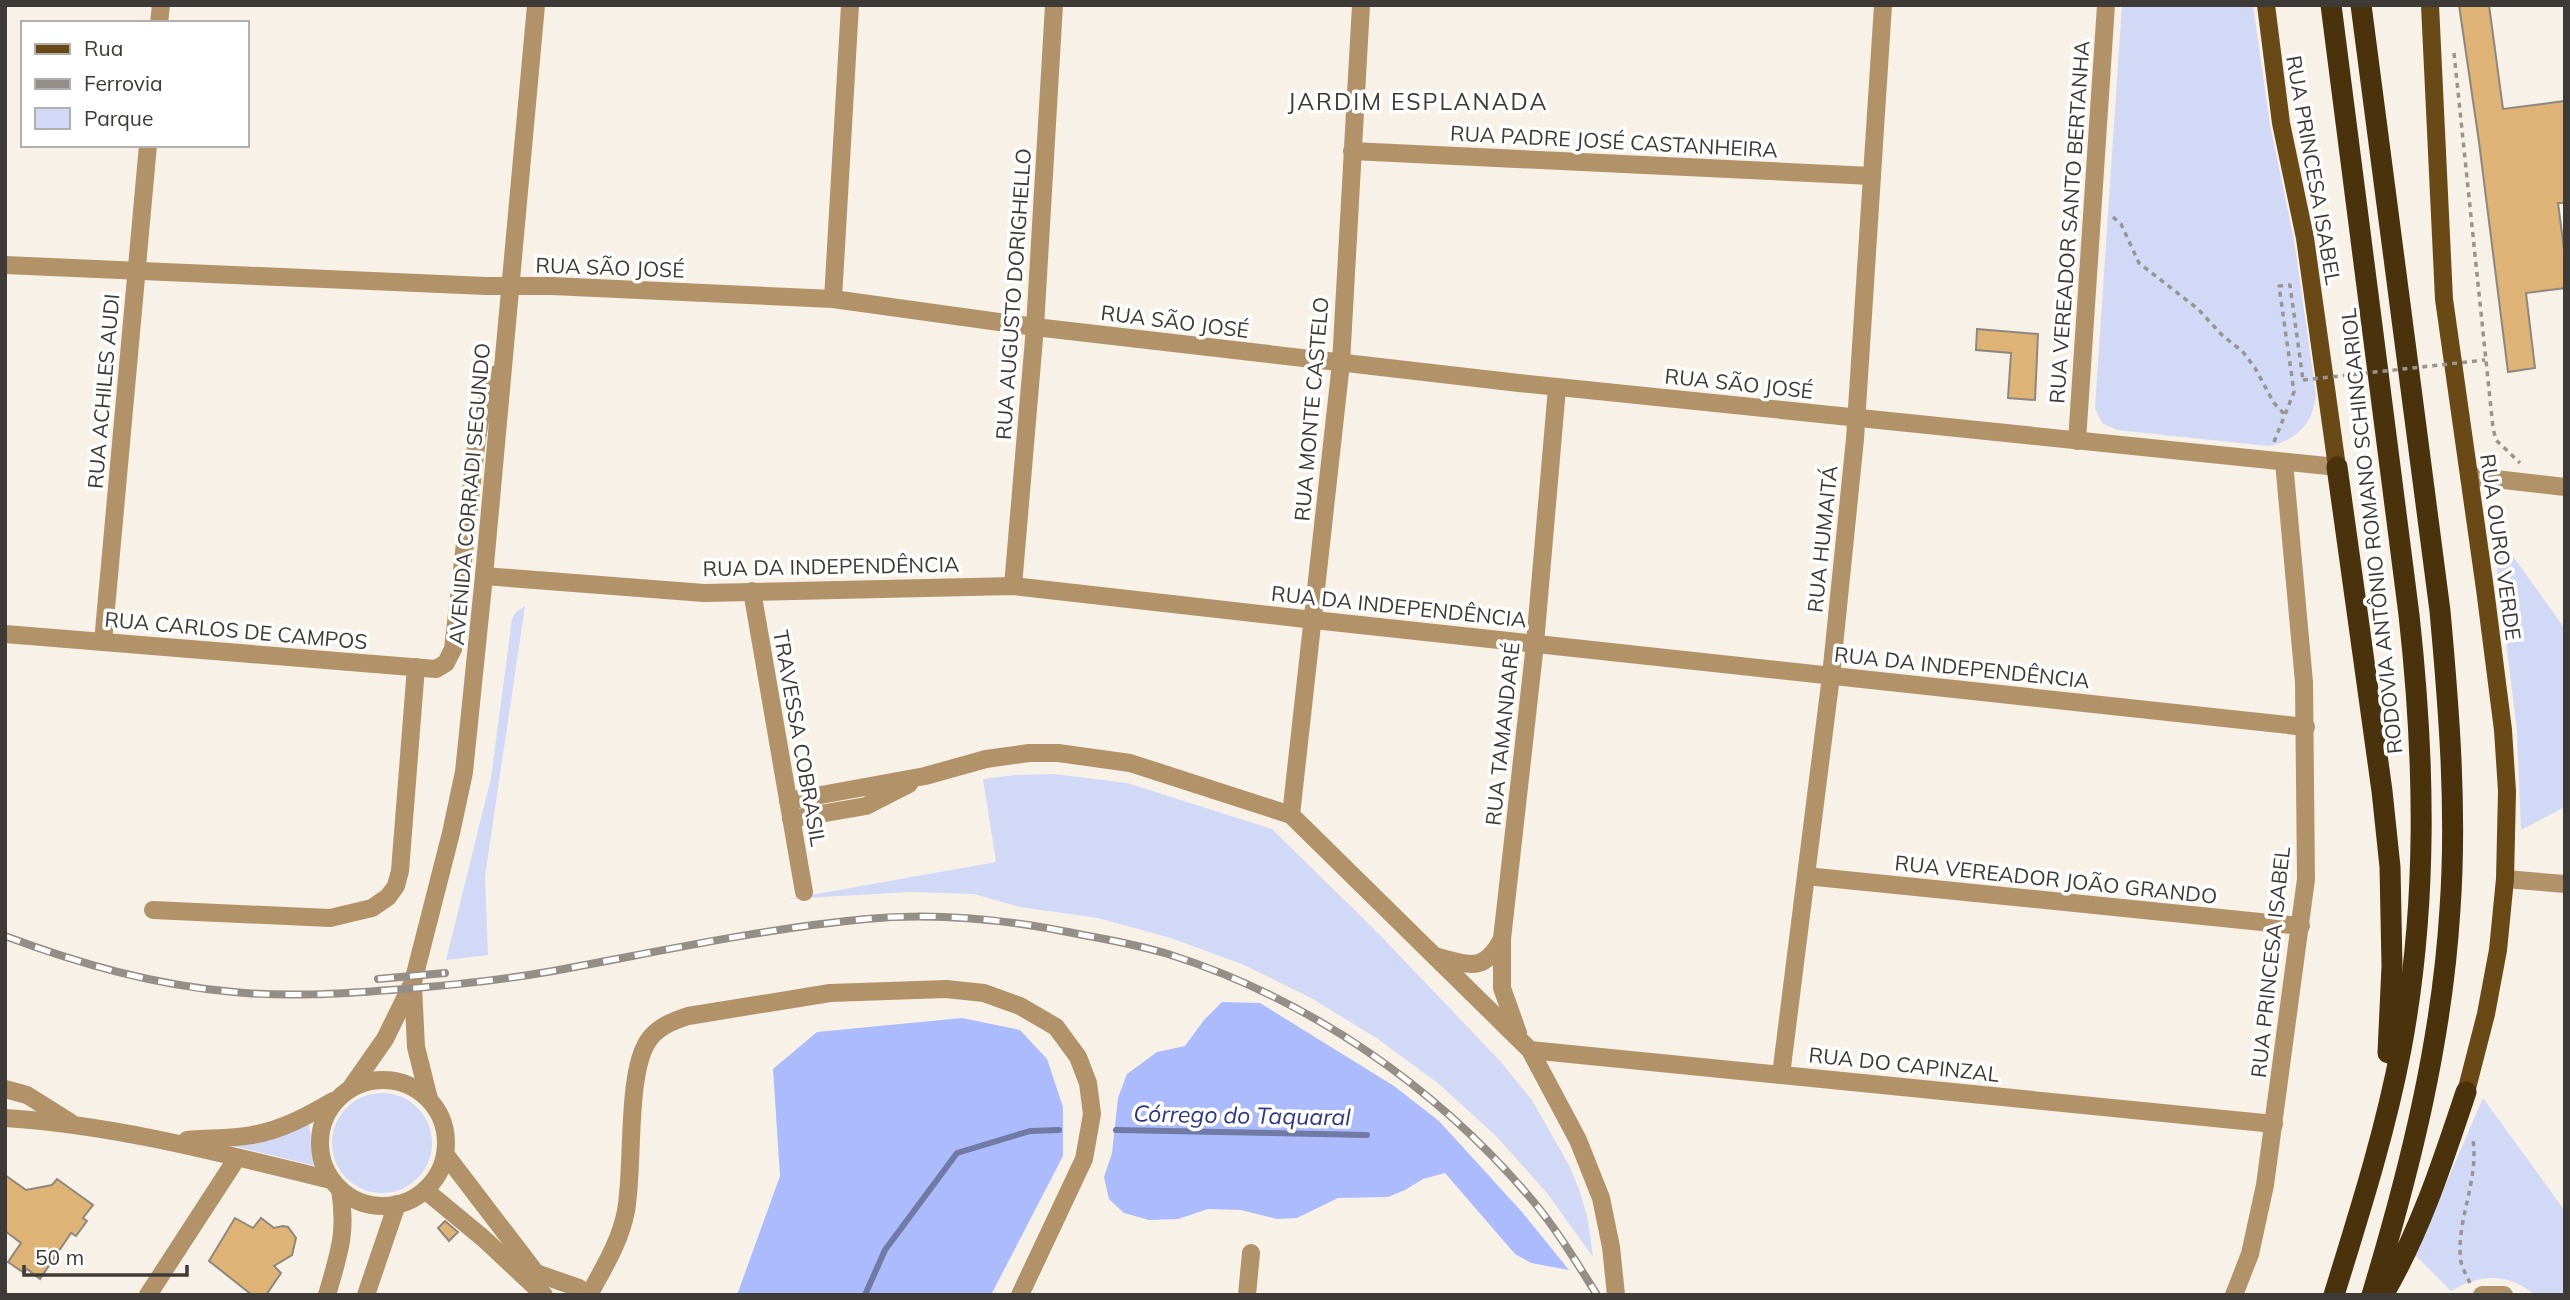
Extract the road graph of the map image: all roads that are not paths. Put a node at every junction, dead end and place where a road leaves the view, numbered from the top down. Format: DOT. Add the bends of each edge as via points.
graph roads {
  1 [pos="536,5"];
  2 [pos="850,5"];
  3 [pos="1054,5"];
  4 [pos="1361,5"];
  5 [pos="1883,5"];
  6 [pos="2106,5"];
  7 [pos="2266,5"];
  8 [pos="2331,5"];
  9 [pos="2361,5"];
  10 [pos="2430,5"];
  11 [pos="148,147"];
  12 [pos="1353,151"];
  13 [pos="1872,176"];
  14 [pos="5,265"];
  15 [pos="137,271"];
  16 [pos="511,287"];
  17 [pos="833,299"];
  18 [pos="1035,327"];
  19 [pos="505,354"];
  20 [pos="1341,363"];
  21 [pos="1557,387"];
  22 [pos="1857,419"];
  23 [pos="2077,441"];
  24 [pos="2275,461"];
  25 [pos="2337,467"];
  26 [pos="2469,476"];
  27 [pos="2565,486"];
  28 [pos="484,576"];
  29 [pos="1013,586"];
  30 [pos="752,591"];
  31 [pos="1314,620"];
  32 [pos="5,634"];
  33 [pos="103,642"];
  34 [pos="1535,644"];
  35 [pos="416,667"];
  36 [pos="1831,676"];
  37 [pos="2306,727"];
  38 [pos="790,810"];
  39 [pos="1292,815"];
  40 [pos="1806,877"];
  41 [pos="2505,879"];
  42 [pos="2565,884"];
  43 [pos="804,892"];
  44 [pos="153,910"];
  45 [pos="2301,926"];
  46 [pos="1502,939"];
  47 [pos="1436,957"];
  48 [pos="413,982"];
  49 [pos="1525,1045"];
  50 [pos="1781,1075"];
  51 [pos="5,1089"];
  52 [pos="2466,1092"];
  53 [pos="344,1093"];
  54 [pos="430,1101"];
  55 [pos="5,1118"];
  56 [pos="2386,1121"];
  57 [pos="2274,1124"];
  58 [pos="76,1126"];
  59 [pos="166,1141"];
  60 [pos="445,1154"];
  61 [pos="237,1158"];
  62 [pos="336,1184"];
  63 [pos="425,1190"];
  64 [pos="397,1204"];
  65 [pos="1251,1253"];
  66 [pos="2479,1292"];
  67 [pos="581,1293"];
  68 [pos="148,1295"];
  69 [pos="327,1295"];
  70 [pos="366,1295"];
  71 [pos="544,1295"];
  72 [pos="1020,1295"];
  73 [pos="1247,1295"];
  74 [pos="1616,1295"];
  75 [pos="2234,1295"];
  76 [pos="2334,1295"];
  77 [pos="2372,1295"];
  78 [pos="2382,1295"];
  79 [pos="2504,1295"];
  1 -- 16 [label="street, AVENIDA CORRADI SEGUNDO"];
  2 -- 17 [label="street"];
  3 -- 18 [label="street, RUA AUGUSTO DORIGHELLO"];
  4 -- 12 [label="street, RUA MONTE CASTELO"];
  5 -- 13 [label="street, RUA HUMAITÁ"];
  6 -- 23 [label="street, RUA VEREADOR SANTO BERTANHA"];
  7 -- 25 [label="main road, RUA PRINCESA ISABEL"];
  8 -- 56 [label="highway, RODOVIA ANTÔNIO ROMANO SCHINCARIOL" via="2409,615 2421,755 2420,894 2401,1047"];
  9 -- 77 [label="highway" via="2440,611 2452,832 2450,909 2432,1060 2417,1133"];
  10 -- 26 [label="main road, RUA OURO VERDE" via="2444,299"];
  11 -- 15 [label="street, RUA ACHILES AUDI"];
  12 -- 13 [label="street, RUA PADRE JOSÉ CASTANHEIRA"];
  12 -- 20 [label="street, RUA MONTE CASTELO"];
  13 -- 22 [label="street, RUA HUMAITÁ"];
  14 -- 15 [label="street, RUA SÃO JOSÉ"];
  15 -- 16 [label="street, RUA SÃO JOSÉ"];
  15 -- 33 [label="street, RUA ACHILES AUDI"];
  16 -- 17 [label="street, RUA SÃO JOSÉ"];
  16 -- 19 [label="street, AVENIDA CORRADI SEGUNDO"];
  17 -- 18 [label="street, RUA SÃO JOSÉ"];
  18 -- 20 [label="street, RUA SÃO JOSÉ"];
  18 -- 29 [label="street, RUA AUGUSTO DORIGHELLO"];
  19 -- 28 [label="street, AVENIDA CORRADI SEGUNDO"];
  19 -- 35 [label="street, RUA CARLOS DE CAMPOS" via="481,416 453,649 446,663 436,669"];
  20 -- 21 [label="street, RUA SÃO JOSÉ"];
  20 -- 31 [label="street, RUA MONTE CASTELO"];
  21 -- 22 [label="street, RUA SÃO JOSÉ"];
  21 -- 34 [label="street, RUA TAMANDARÉ"];
  22 -- 23 [label="street, RUA SÃO JOSÉ"];
  22 -- 36 [label="street, RUA HUMAITÁ"];
  23 -- 24 [label="street, RUA SÃO JOSÉ"];
  24 -- 25 [label="street, RUA SÃO JOSÉ"];
  24 -- 37 [label="street, RUA PRINCESA ISABEL"];
  25 -- 56 [label="highway" via="2390,867 2392,965"];
  26 -- 27 [label="street"];
  26 -- 41 [label="main road, RUA OURO VERDE" via="2503,730"];
  28 -- 30 [label="street, RUA DA INDEPENDÊNCIA" via="704,593"];
  28 -- 48 [label="street, AVENIDA CORRADI SEGUNDO" via="464,772"];
  29 -- 30 [label="street, RUA DA INDEPENDÊNCIA"];
  29 -- 31 [label="street, RUA DA INDEPENDÊNCIA"];
  30 -- 38 [label="street, TRAVESSA COBRASIL"];
  31 -- 34 [label="street, RUA DA INDEPENDÊNCIA"];
  31 -- 39 [label="street, RUA MONTE CASTELO"];
  32 -- 33 [label="street, RUA CARLOS DE CAMPOS"];
  33 -- 35 [label="street, RUA CARLOS DE CAMPOS"];
  34 -- 36 [label="street, RUA DA INDEPENDÊNCIA"];
  34 -- 46 [label="street, RUA TAMANDARÉ"];
  35 -- 44 [label="street" via="400,871 388,897 372,908 330,918"];
  36 -- 37 [label="street, RUA DA INDEPENDÊNCIA"];
  36 -- 40 [label="street, RUA HUMAITÁ"];
  37 -- 45 [label="street, RUA PRINCESA ISABEL" via="2306,879"];
  38 -- 39 [label="street" via="866,806 925,776 1029,753 1130,763"];
  38 -- 43 [label="street, TRAVESSA COBRASIL"];
  39 -- 47 [label="street"];
  40 -- 45 [label="street, RUA VEREADOR JOÃO GRANDO"];
  40 -- 50 [label="street, RUA HUMAITÁ"];
  41 -- 42 [label="street"];
  41 -- 52 [label="main road, RUA OURO VERDE" via="2498,950"];
  45 -- 57 [label="street, RUA PRINCESA ISABEL"];
  46 -- 47 [label="street" via="1493,957 1481,963"];
  46 -- 49 [label="street, RUA TAMANDARÉ" via="1505,1002"];
  47 -- 49 [label="street"];
  48 -- 53 [label="street, AVENIDA CORRADI SEGUNDO" via="385,1039"];
  48 -- 54 [label="street, AVENIDA CORRADI SEGUNDO" via="416,1047"];
  49 -- 50 [label="street, RUA DO CAPINZAL"];
  49 -- 74 [label="street" via="1578,1140 1601,1198"];
  50 -- 57 [label="street, RUA DO CAPINZAL"];
  51 -- 58 [label="street" via="27,1095"];
  52 -- 78 [label="highway" via="2421,1216"];
  53 -- 54 [label="street" via="366,1082 384,1080 417,1089"];
  53 -- 59 [label="street" via="305,1117 251,1136"];
  53 -- 62 [label="street" via="327,1111 319,1145 322,1163"];
  54 -- 60 [label="street" via="446,1135"];
  55 -- 58 [label="street"];
  56 -- 76 [label="highway, RODOVIA ANTÔNIO ROMANO SCHINCARIOL"];
  57 -- 75 [label="street, RUA PRINCESA ISABEL" via="2250,1254"];
  58 -- 59 [label="street"];
  59 -- 61 [label="street"];
  60 -- 63 [label="street"];
  60 -- 67 [label="street" via="536,1273"];
  61 -- 62 [label="street"];
  61 -- 68 [label="street"];
  62 -- 64 [label="street" via="367,1204"];
  62 -- 69 [label="street" via="343,1237"];
  63 -- 64 [label="street"];
  63 -- 71 [label="street"];
  64 -- 70 [label="street"];
  65 -- 73 [label="street"];
  66 -- 79 [label="street"];
  67 -- 72 [label="street" via="618,1240 626,1210 637,1064 648,1040 666,1024 688,1016 831,993 946,989 984,993 1020,1006 1056,1027 1078,1057 1088,1083 1092,1114 1084,1159"];
}
